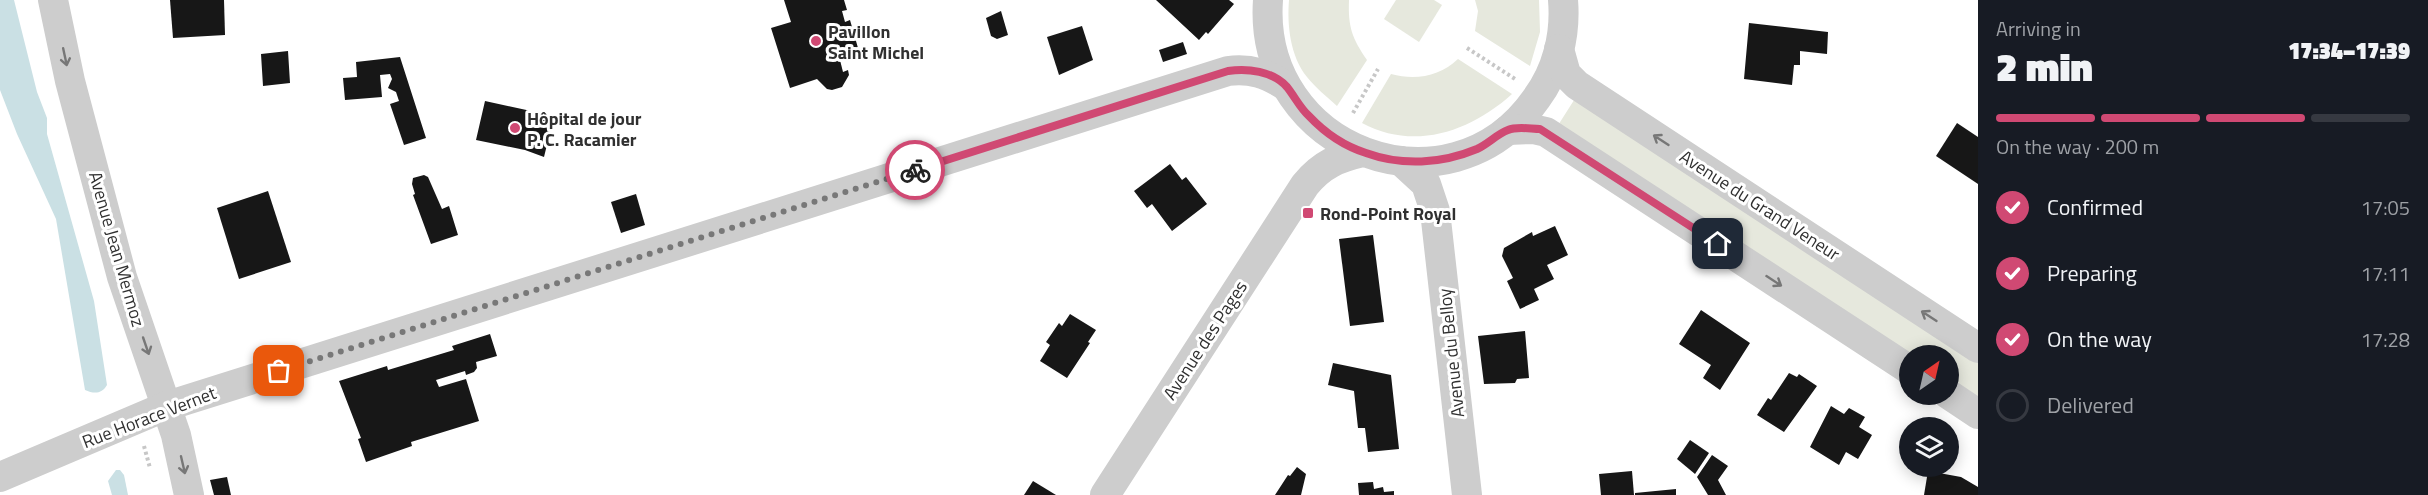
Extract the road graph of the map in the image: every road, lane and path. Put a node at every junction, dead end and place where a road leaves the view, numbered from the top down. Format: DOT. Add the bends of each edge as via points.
graph roads {
  1 [pos="53,0"];
  2 [pos="1563,0"];
  3 [pos="1267,10"];
  4 [pos="1559,49"];
  5 [pos="1378,69"];
  6 [pos="1228,71"];
  7 [pos="1286,86"];
  8 [pos="1310,118"];
  9 [pos="1508,130"];
  10 [pos="1350,146"];
  11 [pos="1460,155"];
  12 [pos="1401,161"];
  13 [pos="1305,185"];
  14 [pos="1435,211"];
  15 [pos="1978,348"];
  16 [pos="1899,363"];
  17 [pos="1959,401"];
  18 [pos="167,406"];
  19 [pos="1978,414"];
  20 [pos="0,477"];
  21 [pos="189,495"];
  22 [pos="1105,495"];
  23 [pos="1467,495"];
  1 -- 18 [label="street, Avenue Jean Mermoz, one-way" via="70,81 122,277"];
  2 -- 4 [label="street"];
  3 -- 6 [label="street" via="1255,46"];
  3 -- 7 [label="street" via="1274,58"];
  4 -- 9 [label="street" via="1540,95"];
  15 -- 4 [label="street, Avenue du Grand Veneur, one-way" via="1577,85 1566,74"];
  5 -- 10 [label="path"];
  6 -- 7 [label="street" via="1252,70"];
  6 -- 18 [label="street, Rue Horace Vernet"];
  7 -- 8 [label="street"];
  8 -- 10 [label="street"];
  8 -- 13 [label="street" via="1315,160"];
  9 -- 11 [label="street"];
  9 -- 16 [label="street, one-way" via="1546,132"];
  10 -- 12 [label="street"];
  10 -- 13 [label="street"];
  11 -- 12 [label="street" via="1423,162"];
  11 -- 14 [label="street" via="1440,184"];
  12 -- 14 [label="street" via="1426,184"];
  13 -- 22 [label="street, Avenue des Pages"];
  14 -- 23 [label="street, Avenue du Belloy"];
  17 -- 19 [label="street"];
  18 -- 20 [label="street, Rue Horace Vernet"];
  18 -- 21 [label="street, Avenue Jean Mermoz, one-way"];
}
